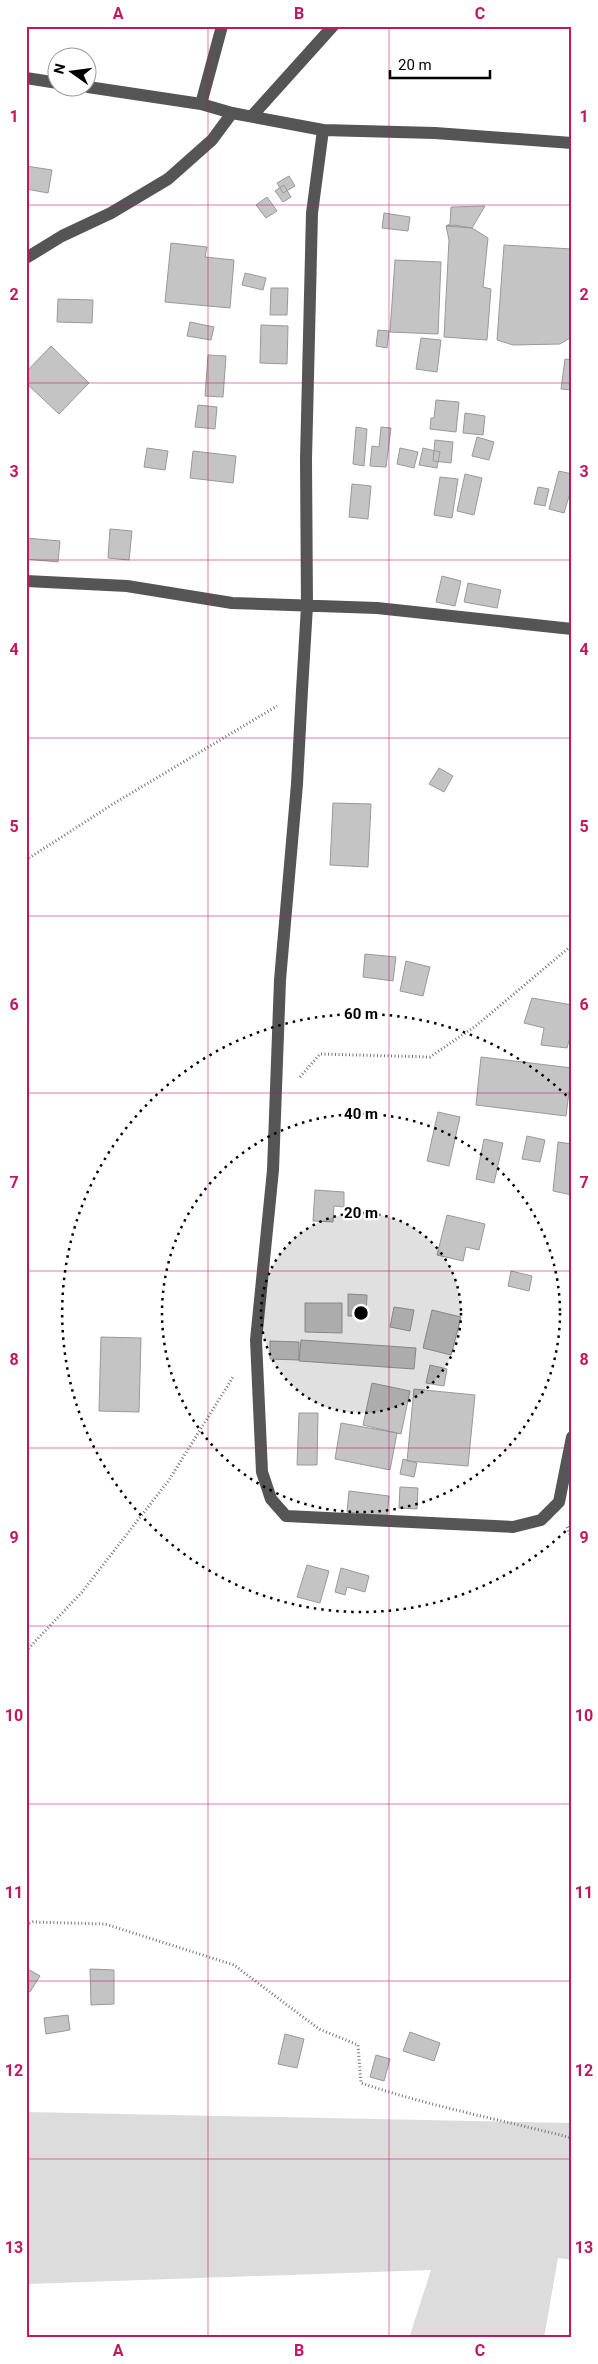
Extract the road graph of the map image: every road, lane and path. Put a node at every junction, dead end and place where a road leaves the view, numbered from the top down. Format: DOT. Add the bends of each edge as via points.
graph roads {
  1 [pos="222,26"];
  2 [pos="332,26"];
  3 [pos="26,78"];
  4 [pos="48,81"];
  5 [pos="98,89"];
  6 [pos="202,104"];
  7 [pos="232,113"];
  8 [pos="252,116"];
  9 [pos="323,130"];
  10 [pos="572,143"];
  11 [pos="26,258"];
  12 [pos="26,581"];
  13 [pos="307,606"];
  14 [pos="572,629"];
  15 [pos="302,690"];
  16 [pos="26,860"];
  17 [pos="572,945"];
  18 [pos="276,1106"];
  19 [pos="235,1373"];
  20 [pos="572,1438"];
  21 [pos="26,1651"];
  22 [pos="26,1925"];
  23 [pos="572,2138"];
  1 -- 6 [label="street"];
  2 -- 8 [label="street"];
  3 -- 4 [label="street"];
  5 -- 6 [label="street"];
  6 -- 7 [label="street"];
  7 -- 8 [label="street"];
  7 -- 11 [label="street" via="212,140 168,179"];
  8 -- 9 [label="street"];
  9 -- 10 [label="street" via="435,133"];
  9 -- 13 [label="street" via="312,213 306,459"];
  12 -- 13 [label="street" via="127,586 232,603"];
  13 -- 14 [label="street" via="377,608"];
  13 -- 15 [label="street"];
  15 -- 16 [label="path"];
  15 -- 18 [label="street" via="280,980"];
  17 -- 18 [label="path" via="477,1025 430,1057 320,1054"];
  18 -- 20 [label="street" via="256,1340 262,1472 271,1499 286,1516 513,1527 541,1520 559,1502"];
  19 -- 21 [label="path" via="169,1480 82,1592"];
  22 -- 23 [label="path" via="33,1922 105,1924 234,1965 319,2029 358,2045 361,2083 399,2096"];
}
